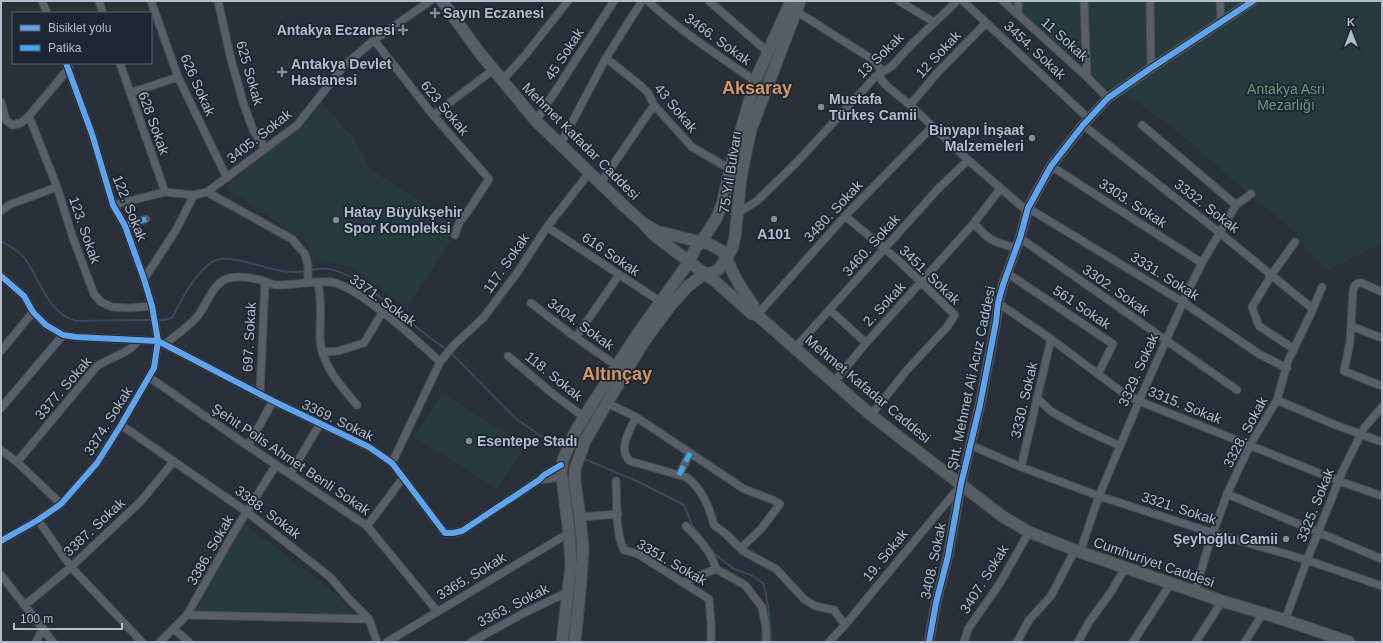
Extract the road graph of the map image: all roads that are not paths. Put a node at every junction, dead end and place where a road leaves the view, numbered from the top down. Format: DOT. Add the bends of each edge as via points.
graph roads {
  1 [pos="42,1"];
  2 [pos="99,1"];
  3 [pos="151,1"];
  4 [pos="218,1"];
  5 [pos="430,1"];
  6 [pos="442,1"];
  7 [pos="568,1"];
  8 [pos="614,1"];
  9 [pos="642,1"];
  10 [pos="648,1"];
  11 [pos="709,1"];
  12 [pos="791,1"];
  13 [pos="899,1"];
  14 [pos="957,1"];
  15 [pos="963,1"];
  16 [pos="1004,1"];
  17 [pos="1018,1"];
  18 [pos="1084,1"];
  19 [pos="1150,1"];
  20 [pos="1220,1"];
  21 [pos="1253,1"];
  22 [pos="798,6"];
  23 [pos="47,12"];
  24 [pos="103,12"];
  25 [pos="1018,14"];
  26 [pos="934,22"];
  27 [pos="1221,22"];
  28 [pos="986,23"];
  29 [pos="374,40"];
  30 [pos="768,52"];
  31 [pos="606,58"];
  32 [pos="120,64"];
  33 [pos="68,66"];
  34 [pos="1151,68"];
  35 [pos="492,70"];
  36 [pos="880,74"];
  37 [pos="1087,76"];
  38 [pos="178,77"];
  39 [pos="502,81"];
  40 [pos="755,81"];
  41 [pos="130,93"];
  42 [pos="1108,98"];
  43 [pos="1,102"];
  44 [pos="654,105"];
  45 [pos="910,105"];
  46 [pos="433,115"];
  47 [pos="29,116"];
  48 [pos="536,121"];
  49 [pos="1086,122"];
  50 [pos="1142,125"];
  51 [pos="932,126"];
  52 [pos="560,145"];
  53 [pos="265,148"];
  54 [pos="968,160"];
  55 [pos="1051,166"];
  56 [pos="730,169"];
  57 [pos="589,173"];
  58 [pos="227,178"];
  59 [pos="600,184"];
  60 [pos="57,187"];
  61 [pos="1000,189"];
  62 [pos="165,192"];
  63 [pos="207,192"];
  64 [pos="194,194"];
  65 [pos="1251,194"];
  66 [pos="113,205"];
  67 [pos="1236,205"];
  68 [pos="1028,210"];
  69 [pos="1,211"];
  70 [pos="738,213"];
  71 [pos="845,216"];
  72 [pos="146,219"];
  73 [pos="643,223"];
  74 [pos="974,223"];
  75 [pos="125,226"];
  76 [pos="547,227"];
  77 [pos="1220,233"];
  78 [pos="455,235"];
  79 [pos="1020,238"];
  80 [pos="701,242"];
  81 [pos="1296,242"];
  82 [pos="1016,248"];
  83 [pos="884,250"];
  84 [pos="727,258"];
  85 [pos="689,262"];
  86 [pos="1202,263"];
  87 [pos="1007,272"];
  88 [pos="704,274"];
  89 [pos="1272,274"];
  90 [pos="619,275"];
  91 [pos="1,276"];
  92 [pos="144,279"];
  93 [pos="265,282"];
  94 [pos="318,282"];
  95 [pos="308,283"];
  96 [pos="921,283"];
  97 [pos="1322,287"];
  98 [pos="1382,292"];
  99 [pos="661,302"];
  100 [pos="1183,302"];
  101 [pos="531,303"];
  102 [pos="998,303"];
  103 [pos="152,306"];
  104 [pos="1313,309"];
  105 [pos="830,310"];
  106 [pos="34,312"];
  107 [pos="382,313"];
  108 [pos="757,315"];
  109 [pos="1352,326"];
  110 [pos="63,335"];
  111 [pos="576,337"];
  112 [pos="1382,338"];
  113 [pos="1051,339"];
  114 [pos="1165,340"];
  115 [pos="138,341"];
  116 [pos="162,343"];
  117 [pos="866,343"];
  118 [pos="795,348"];
  119 [pos="1294,349"];
  120 [pos="1,351"];
  121 [pos="322,352"];
  122 [pos="508,356"];
  123 [pos="440,362"];
  124 [pos="617,366"];
  125 [pos="1287,368"];
  126 [pos="1098,374"];
  127 [pos="149,377"];
  128 [pos="834,382"];
  129 [pos="1382,386"];
  130 [pos="1237,390"];
  131 [pos="260,394"];
  132 [pos="1037,398"];
  133 [pos="1277,400"];
  134 [pos="273,401"];
  135 [pos="1139,401"];
  136 [pos="607,403"];
  137 [pos="357,406"];
  138 [pos="1382,407"];
  139 [pos="1,408"];
  140 [pos="871,415"];
  141 [pos="636,416"];
  142 [pos="584,417"];
  143 [pos="320,424"];
  144 [pos="121,425"];
  145 [pos="1361,434"];
  146 [pos="1382,442"];
  147 [pos="1250,445"];
  148 [pos="248,446"];
  149 [pos="970,446"];
  150 [pos="1120,446"];
  151 [pos="1,450"];
  152 [pos="690,453"];
  153 [pos="174,460"];
  154 [pos="17,462"];
  155 [pos="562,462"];
  156 [pos="392,463"];
  157 [pos="276,465"];
  158 [pos="1021,467"];
  159 [pos="290,474"];
  160 [pos="679,475"];
  161 [pos="562,477"];
  162 [pos="403,478"];
  163 [pos="539,480"];
  164 [pos="616,481"];
  165 [pos="1339,481"];
  166 [pos="961,484"];
  167 [pos="1227,494"];
  168 [pos="1099,496"];
  169 [pos="1382,496"];
  170 [pos="61,504"];
  171 [pos="248,512"];
  172 [pos="618,514"];
  173 [pos="580,517"];
  174 [pos="38,520"];
  175 [pos="367,526"];
  176 [pos="686,526"];
  177 [pos="1029,532"];
  178 [pos="1318,532"];
  179 [pos="569,533"];
  180 [pos="1213,533"];
  181 [pos="1,540"];
  182 [pos="741,548"];
  183 [pos="1077,551"];
  184 [pos="1382,559"];
  185 [pos="1307,560"];
  186 [pos="71,567"];
  187 [pos="1125,568"];
  188 [pos="716,569"];
  189 [pos="1,575"];
  190 [pos="683,582"];
  191 [pos="1172,583"];
  192 [pos="1382,586"];
  193 [pos="568,592"];
  194 [pos="1195,592"];
  195 [pos="1222,601"];
  196 [pos="25,606"];
  197 [pos="438,612"];
  198 [pos="1263,613"];
  199 [pos="187,615"];
  200 [pos="368,620"];
  201 [pos="1285,620"];
  202 [pos="845,625"];
  203 [pos="43,628"];
  204 [pos="174,629"];
  205 [pos="36,642"];
  206 [pos="53,642"];
  207 [pos="142,642"];
  208 [pos="160,642"];
  209 [pos="189,642"];
  210 [pos="377,642"];
  211 [pos="387,642"];
  212 [pos="471,642"];
  213 [pos="562,642"];
  214 [pos="575,642"];
  215 [pos="711,642"];
  216 [pos="766,642"];
  217 [pos="829,642"];
  218 [pos="929,642"];
  219 [pos="964,642"];
  220 [pos="1017,642"];
  221 [pos="1078,642"];
  222 [pos="1133,642"];
  223 [pos="1196,642"];
  224 [pos="1245,642"];
  225 [pos="1349,642"];
  1 -- 23 [label="street"];
  2 -- 24 [label="street"];
  3 -- 38 [label="street, 626 Sokak"];
  4 -- 53 [label="street, 625 Sokak" via="243,102 254,130"];
  5 -- 29 [label="street, 3405. Sokak"];
  6 -- 35 [label="main road, Mehmet Kafadar Caddesi"];
  7 -- 39 [label="street"];
  8 -- 48 [label="street, 45 Sokak"];
  9 -- 31 [label="street"];
  10 -- 40 [label="street, 3466. Sokak" via="706,47"];
  11 -- 30 [label="street"];
  12 -- 30 [label="main road, 75.Yıl Bulvarı"];
  13 -- 26 [label="street"];
  14 -- 26 [label="street, 13 Sokak"];
  15 -- 28 [label="street, 3454. Sokak"];
  16 -- 25 [label="street, 11 Sokak"];
  17 -- 25 [label="street"];
  18 -- 37 [label="street"];
  19 -- 34 [label="street"];
  20 -- 27 [label="street"];
  21 -- 27 [label="street, Şht. Mehmet Ali Acuz Caddesi"];
  22 -- 36 [label="street, 3331. Sokak" via="875,61"];
  22 -- 70 [label="main road, 75.Yıl Bulvarı" via="752,129 741,177"];
  25 -- 37 [label="street, 11 Sokak"];
  26 -- 36 [label="street, 13 Sokak" via="892,66"];
  27 -- 34 [label="street, Şht. Mehmet Ali Acuz Caddesi"];
  28 -- 45 [label="street, 12 Sokak"];
  28 -- 49 [label="street, 3454. Sokak"];
  29 -- 46 [label="street, 623 Sokak"];
  29 -- 53 [label="street, 3405. Sokak" via="344,66 297,125"];
  30 -- 40 [label="main road, 75.Yıl Bulvarı"];
  31 -- 44 [label="street, 43 Sokak" via="640,85"];
  31 -- 52 [label="street"];
  32 -- 41 [label="street, 628 Sokak"];
  33 -- 47 [label="street"];
  33 -- 66 [label="street, 122. Sokak"];
  34 -- 42 [label="street, Şht. Mehmet Ali Acuz Caddesi"];
  35 -- 39 [label="main road, Mehmet Kafadar Caddesi"];
  35 -- 46 [label="street"];
  36 -- 45 [label="street, 3331. Sokak" via="882,81"];
  36 -- 70 [label="street, 13 Sokak" via="757,201"];
  37 -- 42 [label="street, 11 Sokak"];
  38 -- 41 [label="street"];
  38 -- 58 [label="street, 626 Sokak"];
  39 -- 48 [label="main road, Mehmet Kafadar Caddesi"];
  40 -- 56 [label="main road, 75.Yıl Bulvarı"];
  41 -- 62 [label="street, 628 Sokak"];
  42 -- 49 [label="street, Şht. Mehmet Ali Acuz Caddesi"];
  43 -- 47 [label="street" via="6,120 12,125 21,123"];
  44 -- 56 [label="street, 43 Sokak" via="692,147"];
  44 -- 59 [label="street"];
  45 -- 51 [label="street, 3331. Sokak"];
  46 -- 78 [label="street, 623 Sokak" via="489,179 459,223"];
  47 -- 60 [label="street, 123. Sokak"];
  48 -- 52 [label="main road, Mehmet Kafadar Caddesi"];
  49 -- 55 [label="street, Şht. Mehmet Ali Acuz Caddesi"];
  49 -- 77 [label="street, 3332. Sokak"];
  50 -- 67 [label="street"];
  51 -- 54 [label="street, 3331. Sokak"];
  51 -- 71 [label="street, 3480. Sokak"];
  52 -- 57 [label="main road, Mehmet Kafadar Caddesi"];
  53 -- 58 [label="street, 3405. Sokak"];
  54 -- 61 [label="street, 3331. Sokak"];
  54 -- 83 [label="street, 3460. Sokak"];
  55 -- 68 [label="street, Şht. Mehmet Ali Acuz Caddesi"];
  55 -- 86 [label="street, 3303. Sokak"];
  56 -- 80 [label="main road, 75.Yıl Bulvarı" via="723,202 716,219"];
  57 -- 59 [label="main road, Mehmet Kafadar Caddesi"];
  57 -- 76 [label="street, 117. Sokak"];
  58 -- 63 [label="street, 3405. Sokak"];
  59 -- 73 [label="main road, Mehmet Kafadar Caddesi"];
  60 -- 69 [label="street" via="11,204"];
  60 -- 103 [label="street, 123. Sokak" via="94,294 101,302 112,306"];
  61 -- 68 [label="street, 3331. Sokak"];
  61 -- 74 [label="street, 2. Sokak"];
  62 -- 64 [label="street, 3405. Sokak"];
  62 -- 66 [label="street, 3405. Sokak"];
  63 -- 64 [label="street, 3405. Sokak"];
  63 -- 95 [label="street" via="292,239 305,254"];
  64 -- 92 [label="street" via="176,230"];
  65 -- 67 [label="street, 3329. Sokak"];
  66 -- 75 [label="street, 122. Sokak"];
  67 -- 77 [label="street, 3329. Sokak"];
  68 -- 79 [label="street, Şht. Mehmet Ali Acuz Caddesi"];
  68 -- 100 [label="street, 3331. Sokak"];
  70 -- 84 [label="main road, 75.Yıl Bulvarı" via="735,237"];
  71 -- 83 [label="street, 3451. Sokak"];
  71 -- 108 [label="street, 3480. Sokak"];
  72 -- 75 [label="street"];
  73 -- 80 [label="main road, Mehmet Kafadar Caddesi" via="661,232"];
  73 -- 85 [label="main road, Mehmet Kafadar Caddesi" via="654,235"];
  74 -- 82 [label="street" via="990,240"];
  74 -- 96 [label="street, 2. Sokak"];
  75 -- 92 [label="street, 122. Sokak"];
  76 -- 90 [label="street, 616 Sokak"];
  76 -- 123 [label="street, 117. Sokak" via="483,318"];
  77 -- 86 [label="street, 3329. Sokak"];
  77 -- 89 [label="street, 3332. Sokak"];
  79 -- 82 [label="street, Şht. Mehmet Ali Acuz Caddesi"];
  79 -- 114 [label="street, 3302. Sokak"];
  80 -- 84 [label="main road, Mehmet Kafadar Caddesi" via="716,247"];
  80 -- 85 [label="main road"];
  81 -- 89 [label="street"];
  82 -- 87 [label="street, Şht. Mehmet Ali Acuz Caddesi"];
  83 -- 96 [label="street, 3451. Sokak"];
  83 -- 105 [label="street, 3460. Sokak"];
  84 -- 88 [label="main road" via="719,269"];
  84 -- 108 [label="main road, Mehmet Kafadar Caddesi"];
  85 -- 88 [label="main road, Mehmet Kafadar Caddesi"];
  85 -- 99 [label="main road"];
  86 -- 100 [label="street, 3329. Sokak"];
  87 -- 102 [label="street, Şht. Mehmet Ali Acuz Caddesi"];
  87 -- 126 [label="street, 561 Sokak" via="1114,344"];
  88 -- 108 [label="main road, Mehmet Kafadar Caddesi"];
  88 -- 136 [label="main road" via="688,286 671,305 643,343"];
  89 -- 104 [label="street, 3332. Sokak"];
  89 -- 119 [label="street" via="1252,307 1259,326"];
  90 -- 99 [label="street, 616 Sokak"];
  90 -- 111 [label="street"];
  91 -- 106 [label="street" via="24,296"];
  92 -- 103 [label="street, 122. Sokak"];
  93 -- 95 [label="street, 3371. Sokak" via="286,285"];
  93 -- 116 [label="street, 3371. Sokak" via="255,278 239,277 220,283 196,318"];
  93 -- 131 [label="street, 697. Sokak"];
  94 -- 95 [label="street, 3371. Sokak"];
  94 -- 107 [label="street, 3371. Sokak" via="339,284 362,297"];
  94 -- 121 [label="street"];
  96 -- 117 [label="street, 2. Sokak"];
  96 -- 140 [label="street, 3451. Sokak" via="955,315"];
  97 -- 104 [label="street, 3328. Sokak"];
  98 -- 109 [label="street" via="1362,283 1355,285"];
  99 -- 124 [label="main road"];
  100 -- 114 [label="street, 3329. Sokak"];
  100 -- 125 [label="street, 3331. Sokak" via="1258,354"];
  101 -- 111 [label="street, 3404. Sokak"];
  102 -- 113 [label="street, 3315. Sokak"];
  102 -- 149 [label="street, Şht. Mehmet Ali Acuz Caddesi"];
  103 -- 116 [label="street, 122. Sokak"];
  104 -- 119 [label="street, 3328. Sokak"];
  105 -- 117 [label="street"];
  105 -- 118 [label="street, 3460. Sokak"];
  106 -- 110 [label="street" via="46,325"];
  106 -- 120 [label="street"];
  107 -- 121 [label="street" via="364,342 338,351"];
  107 -- 123 [label="street, 3371. Sokak"];
  108 -- 118 [label="main road, Mehmet Kafadar Caddesi"];
  109 -- 112 [label="street"];
  109 -- 129 [label="street" via="1344,371"];
  110 -- 115 [label="street"];
  110 -- 139 [label="street"];
  111 -- 124 [label="street, 3404. Sokak"];
  113 -- 126 [label="street, 3315. Sokak"];
  113 -- 132 [label="street, 3330. Sokak"];
  114 -- 130 [label="street, 3302. Sokak"];
  114 -- 135 [label="street, 3329. Sokak"];
  115 -- 116 [label="street"];
  115 -- 154 [label="street, 3377. Sokak" via="132,348 97,366"];
  116 -- 127 [label="street, 3374. Sokak"];
  116 -- 131 [label="street, 3369. Sokak"];
  117 -- 128 [label="street, 2. Sokak"];
  118 -- 128 [label="main road, Mehmet Kafadar Caddesi"];
  119 -- 125 [label="street, 3328. Sokak"];
  121 -- 137 [label="street" via="332,374"];
  122 -- 142 [label="street, 118. Sokak"];
  123 -- 156 [label="street, 117. Sokak"];
  124 -- 142 [label="main road"];
  125 -- 133 [label="street, 3328. Sokak"];
  126 -- 135 [label="street, 3315. Sokak"];
  127 -- 144 [label="street, 3374. Sokak"];
  127 -- 148 [label="street, Şehit Polis Ahmet Benli Sokak"];
  128 -- 140 [label="main road, Mehmet Kafadar Caddesi"];
  131 -- 134 [label="street, 3369. Sokak"];
  132 -- 150 [label="street" via="1052,412"];
  132 -- 158 [label="street, 3330. Sokak"];
  133 -- 145 [label="street"];
  133 -- 147 [label="street, 3328. Sokak"];
  134 -- 143 [label="street, 3369. Sokak"];
  134 -- 148 [label="street"];
  135 -- 147 [label="street, 3315. Sokak"];
  135 -- 150 [label="street, 3329. Sokak"];
  136 -- 141 [label="street"];
  136 -- 173 [label="main road" via="585,441 576,466 574,475"];
  138 -- 145 [label="street, 3325. Sokak"];
  140 -- 166 [label="main road, Mehmet Kafadar Caddesi"];
  141 -- 152 [label="street"];
  141 -- 160 [label="street" via="624,444 626,457 630,461"];
  142 -- 155 [label="main road"];
  143 -- 156 [label="street, 3369. Sokak" via="369,447"];
  143 -- 159 [label="street"];
  144 -- 153 [label="street, 3388. Sokak"];
  144 -- 170 [label="street, 3374. Sokak" via="97,463"];
  145 -- 146 [label="street"];
  145 -- 165 [label="street, 3325. Sokak"];
  147 -- 165 [label="street, 3315. Sokak"];
  147 -- 167 [label="street, 3328. Sokak"];
  148 -- 157 [label="street, Şehit Polis Ahmet Benli Sokak"];
  149 -- 158 [label="street, 3321. Sokak"];
  149 -- 166 [label="street, Şht. Mehmet Ali Acuz Caddesi"];
  150 -- 168 [label="street, 3329. Sokak"];
  151 -- 154 [label="street"];
  152 -- 160 [label="street"];
  152 -- 182 [label="street" via="744,489 780,504"];
  153 -- 171 [label="street, 3388. Sokak"];
  153 -- 186 [label="street, 3387. Sokak" via="141,501"];
  154 -- 170 [label="street"];
  155 -- 161 [label="main road"];
  155 -- 163 [label="street, 3369. Sokak"];
  156 -- 162 [label="street, 3369. Sokak"];
  157 -- 159 [label="street, Şehit Polis Ahmet Benli Sokak"];
  157 -- 171 [label="street, 3386. Sokak"];
  158 -- 168 [label="street, 3321. Sokak"];
  159 -- 175 [label="street, Şehit Polis Ahmet Benli Sokak"];
  160 -- 182 [label="street" via="693,482 712,514 714,525"];
  161 -- 163 [label="street, 3369. Sokak"];
  161 -- 179 [label="main road"];
  162 -- 163 [label="street, 3369. Sokak" via="445,533 462,531"];
  162 -- 175 [label="street"];
  164 -- 172 [label="street, 3351. Sokak"];
  165 -- 169 [label="street, 3315. Sokak"];
  165 -- 178 [label="street, 3325. Sokak"];
  166 -- 177 [label="main road, Cumhuriyet Caddesi" via="1002,516"];
  166 -- 202 [label="street, 19. Sokak"];
  166 -- 218 [label="street, 3408. Sokak"];
  167 -- 178 [label="street"];
  167 -- 180 [label="street, 3328. Sokak"];
  168 -- 180 [label="street, 3321. Sokak"];
  168 -- 183 [label="street, 3329. Sokak"];
  170 -- 174 [label="street, 3374. Sokak"];
  171 -- 199 [label="street, 3386. Sokak"];
  171 -- 200 [label="street, 3388. Sokak" via="330,577"];
  172 -- 173 [label="street"];
  172 -- 190 [label="street, 3351. Sokak" via="624,550 638,554"];
  173 -- 214 [label="main road" via="583,549"];
  174 -- 181 [label="street, 3374. Sokak"];
  174 -- 186 [label="street"];
  175 -- 197 [label="street, Şehit Polis Ahmet Benli Sokak"];
  176 -- 188 [label="street" via="707,549"];
  177 -- 183 [label="main road, Cumhuriyet Caddesi"];
  177 -- 219 [label="street, 3407. Sokak" via="1000,583 968,629"];
  178 -- 184 [label="street"];
  178 -- 185 [label="street, 3325. Sokak"];
  179 -- 193 [label="main road"];
  179 -- 197 [label="street, 3365. Sokak"];
  180 -- 185 [label="street, 3321. Sokak"];
  180 -- 194 [label="street, 3328. Sokak"];
  182 -- 202 [label="street" via="776,569 815,606 834,610"];
  183 -- 187 [label="main road, Cumhuriyet Caddesi"];
  183 -- 220 [label="street, 3329. Sokak" via="1051,596 1029,620"];
  185 -- 192 [label="street, 3321. Sokak"];
  185 -- 201 [label="street, 3325. Sokak"];
  186 -- 196 [label="street, 3387. Sokak"];
  186 -- 207 [label="street"];
  187 -- 191 [label="main road, Cumhuriyet Caddesi"];
  187 -- 221 [label="street"];
  188 -- 190 [label="street"];
  188 -- 216 [label="street" via="745,585 762,607"];
  189 -- 196 [label="street"];
  190 -- 215 [label="street, 3351. Sokak" via="710,600"];
  191 -- 194 [label="main road, Cumhuriyet Caddesi"];
  191 -- 222 [label="street"];
  193 -- 212 [label="street, 3363. Sokak"];
  193 -- 213 [label="main road"];
  194 -- 195 [label="main road, Cumhuriyet Caddesi"];
  195 -- 198 [label="main road, Cumhuriyet Caddesi"];
  195 -- 223 [label="street"];
  196 -- 203 [label="street"];
  197 -- 211 [label="street, 3365. Sokak"];
  198 -- 201 [label="main road, Cumhuriyet Caddesi"];
  198 -- 224 [label="street"];
  199 -- 200 [label="street"];
  199 -- 204 [label="street, 3386. Sokak"];
  200 -- 210 [label="street, 3388. Sokak"];
  201 -- 225 [label="main road, Cumhuriyet Caddesi"];
  202 -- 217 [label="street, 19. Sokak"];
  203 -- 205 [label="street"];
  203 -- 206 [label="street"];
  204 -- 208 [label="street, 3386. Sokak"];
  204 -- 209 [label="street"];
}
